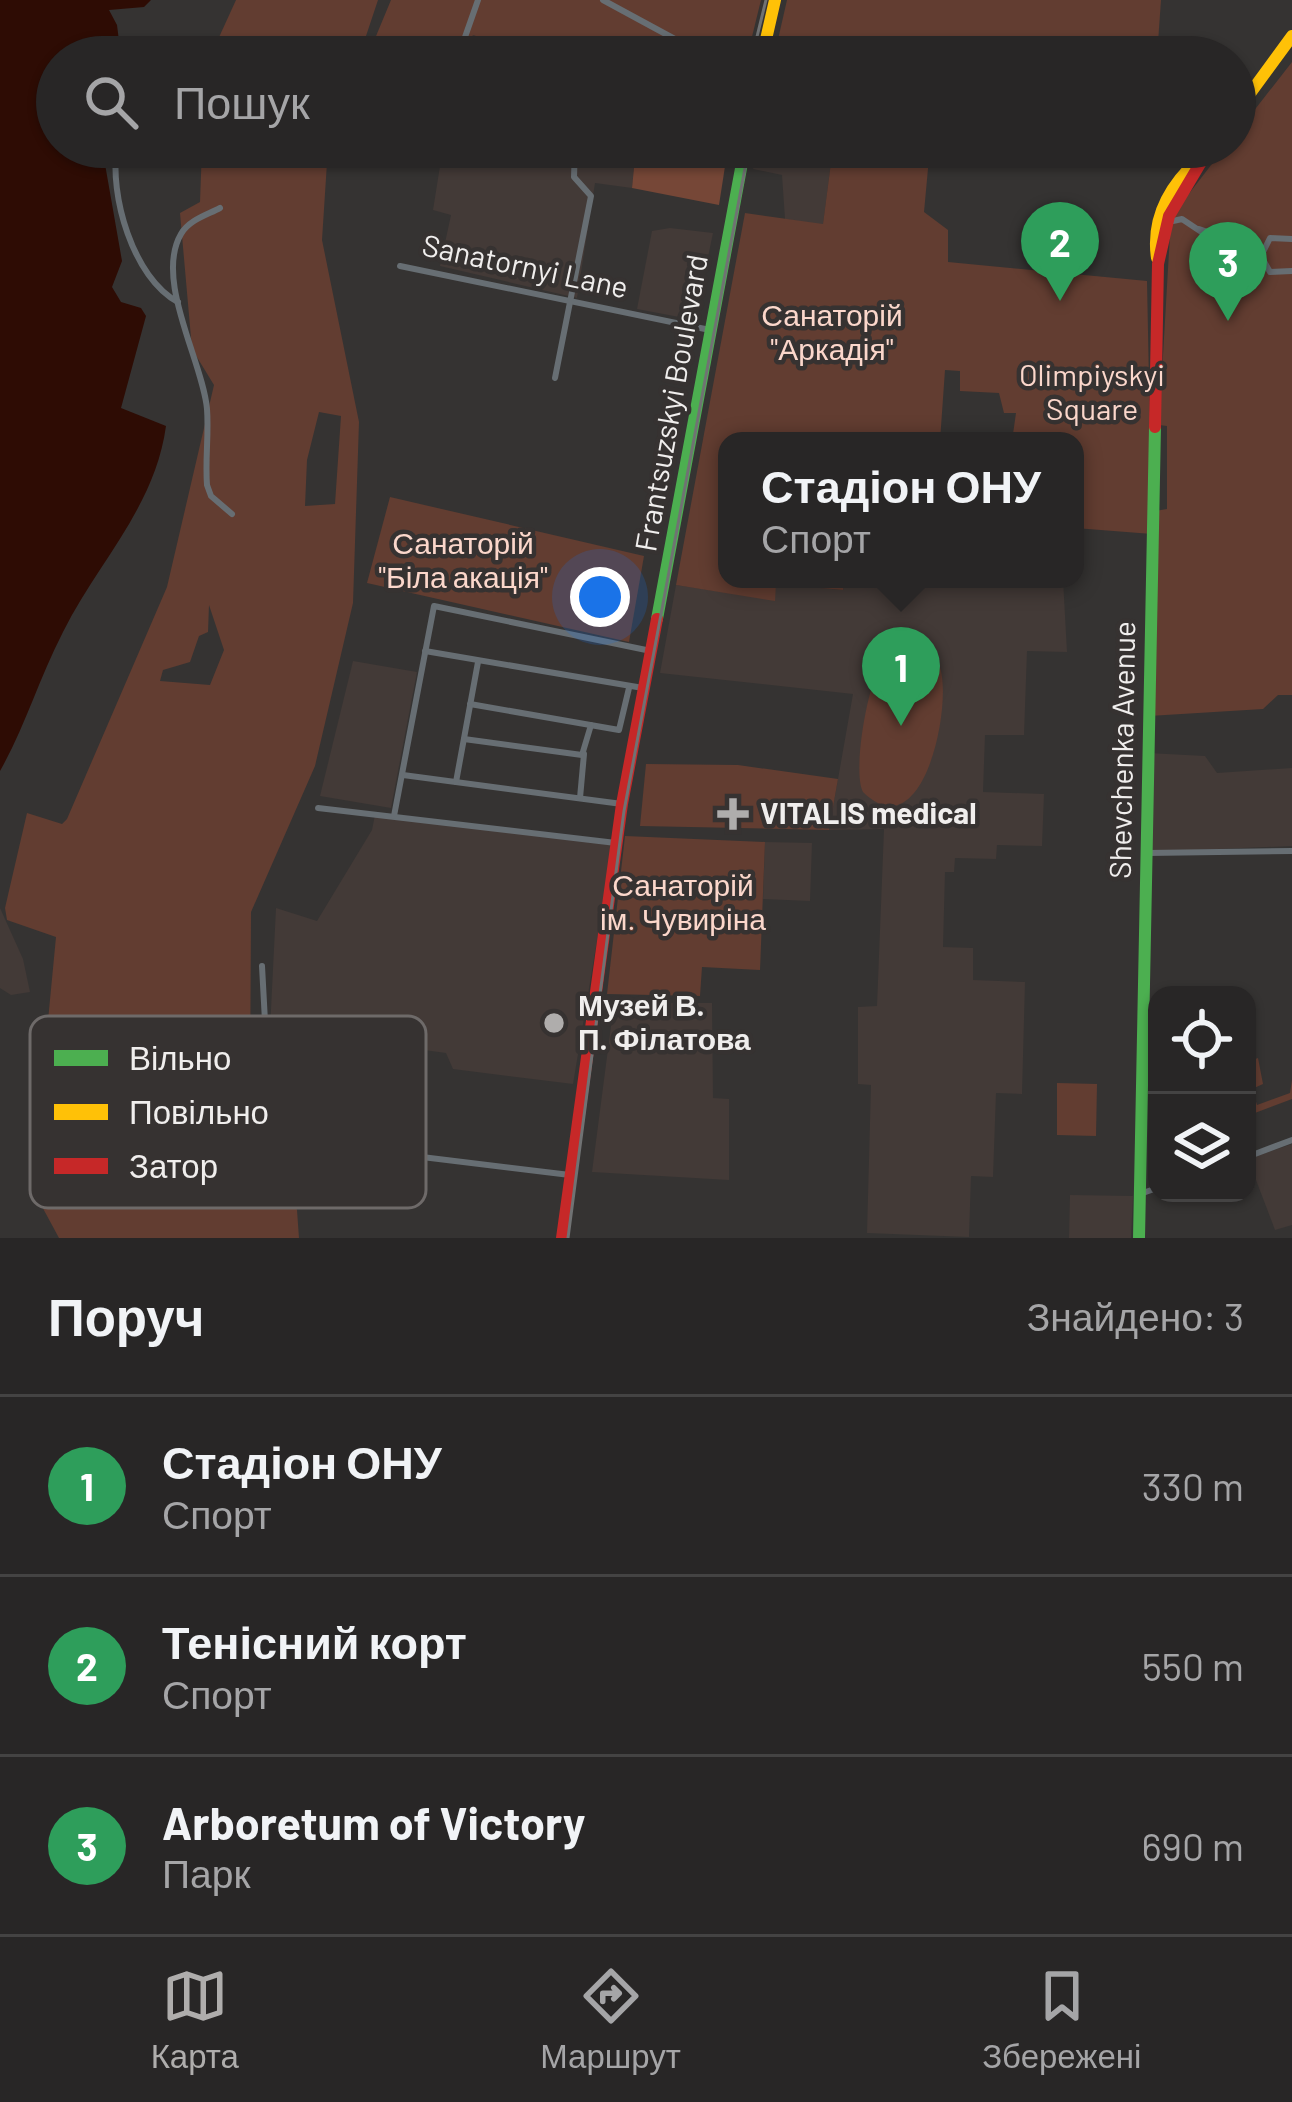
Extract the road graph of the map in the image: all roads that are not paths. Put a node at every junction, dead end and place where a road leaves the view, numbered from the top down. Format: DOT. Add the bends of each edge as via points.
graph roads {
  1 [pos="478,0"];
  2 [pos="603,0"];
  3 [pos="775,0"];
  4 [pos="465,36"];
  5 [pos="669,36"];
  6 [pos="767,36"];
  7 [pos="1290,43"];
  8 [pos="1256,87"];
  9 [pos="119,168"];
  10 [pos="576,168"];
  11 [pos="741,168"];
  12 [pos="1197,168"];
  13 [pos="220,208"];
  14 [pos="1175,222"];
  15 [pos="1292,239"];
  16 [pos="1261,250"];
  17 [pos="400,266"];
  18 [pos="1292,271"];
  19 [pos="178,302"];
  20 [pos="569,302"];
  21 [pos="710,330"];
  22 [pos="555,378"];
  23 [pos="232,514"];
  24 [pos="425,651"];
  25 [pos="651,651"];
  26 [pos="478,662"];
  27 [pos="637,687"];
  28 [pos="470,704"];
  29 [pos="591,725"];
  30 [pos="464,740"];
  31 [pos="584,754"];
  32 [pos="403,775"];
  33 [pos="456,782"];
  34 [pos="580,798"];
  35 [pos="622,804"];
  36 [pos="318,808"];
  37 [pos="394,816"];
  38 [pos="616,843"];
  39 [pos="1292,851"];
  40 [pos="1144,853"];
  41 [pos="262,966"];
  42 [pos="265,1016"];
  43 [pos="1292,1140"];
  44 [pos="1256,1154"];
  45 [pos="426,1157"];
  46 [pos="570,1175"];
  47 [pos="1148,1191"];
  48 [pos="1140,1194"];
  49 [pos="562,1238"];
  50 [pos="1138,1238"];
  1 -- 4 [label="street"];
  2 -- 5 [label="street"];
  3 -- 6 [label="main road"];
  7 -- 8 [label="main road"];
  9 -- 19 [label="street" via="130,247"];
  10 -- 20 [label="street" via="591,196"];
  11 -- 21 [label="main road, Frantsuzskyi Boulevard"];
  12 -- 40 [label="main road, Shevchenka Avenue" via="1169,216 1158,264"];
  13 -- 19 [label="street" via="178,238"];
  14 -- 16 [label="street"];
  15 -- 16 [label="street" via="1275,236"];
  16 -- 18 [label="street" via="1270,272"];
  17 -- 20 [label="street, Sanatornyi Lane"];
  19 -- 23 [label="street" via="207,409 207,484"];
  20 -- 21 [label="street, Sanatornyi Lane"];
  20 -- 22 [label="street"];
  21 -- 25 [label="main road, Frantsuzskyi Boulevard"];
  24 -- 25 [label="street" via="434,606"];
  24 -- 26 [label="street"];
  24 -- 32 [label="street"];
  25 -- 27 [label="main road, Frantsuzskyi Boulevard"];
  26 -- 27 [label="street"];
  26 -- 28 [label="street"];
  27 -- 29 [label="street" via="619,730"];
  27 -- 35 [label="main road, Frantsuzskyi Boulevard"];
  28 -- 29 [label="street"];
  28 -- 30 [label="street"];
  29 -- 31 [label="street"];
  30 -- 31 [label="street"];
  30 -- 33 [label="street"];
  31 -- 34 [label="street"];
  32 -- 33 [label="street"];
  32 -- 37 [label="street"];
  33 -- 34 [label="street"];
  34 -- 35 [label="street"];
  35 -- 38 [label="main road, Frantsuzskyi Boulevard"];
  36 -- 37 [label="street"];
  37 -- 38 [label="street"];
  38 -- 46 [label="main road, Frantsuzskyi Boulevard"];
  39 -- 40 [label="street"];
  40 -- 48 [label="main road, Shevchenka Avenue"];
  41 -- 42 [label="street"];
  43 -- 44 [label="street"];
  45 -- 46 [label="street"];
  46 -- 49 [label="main road, Frantsuzskyi Boulevard"];
  47 -- 48 [label="street"];
  48 -- 50 [label="main road, Shevchenka Avenue"];
}
